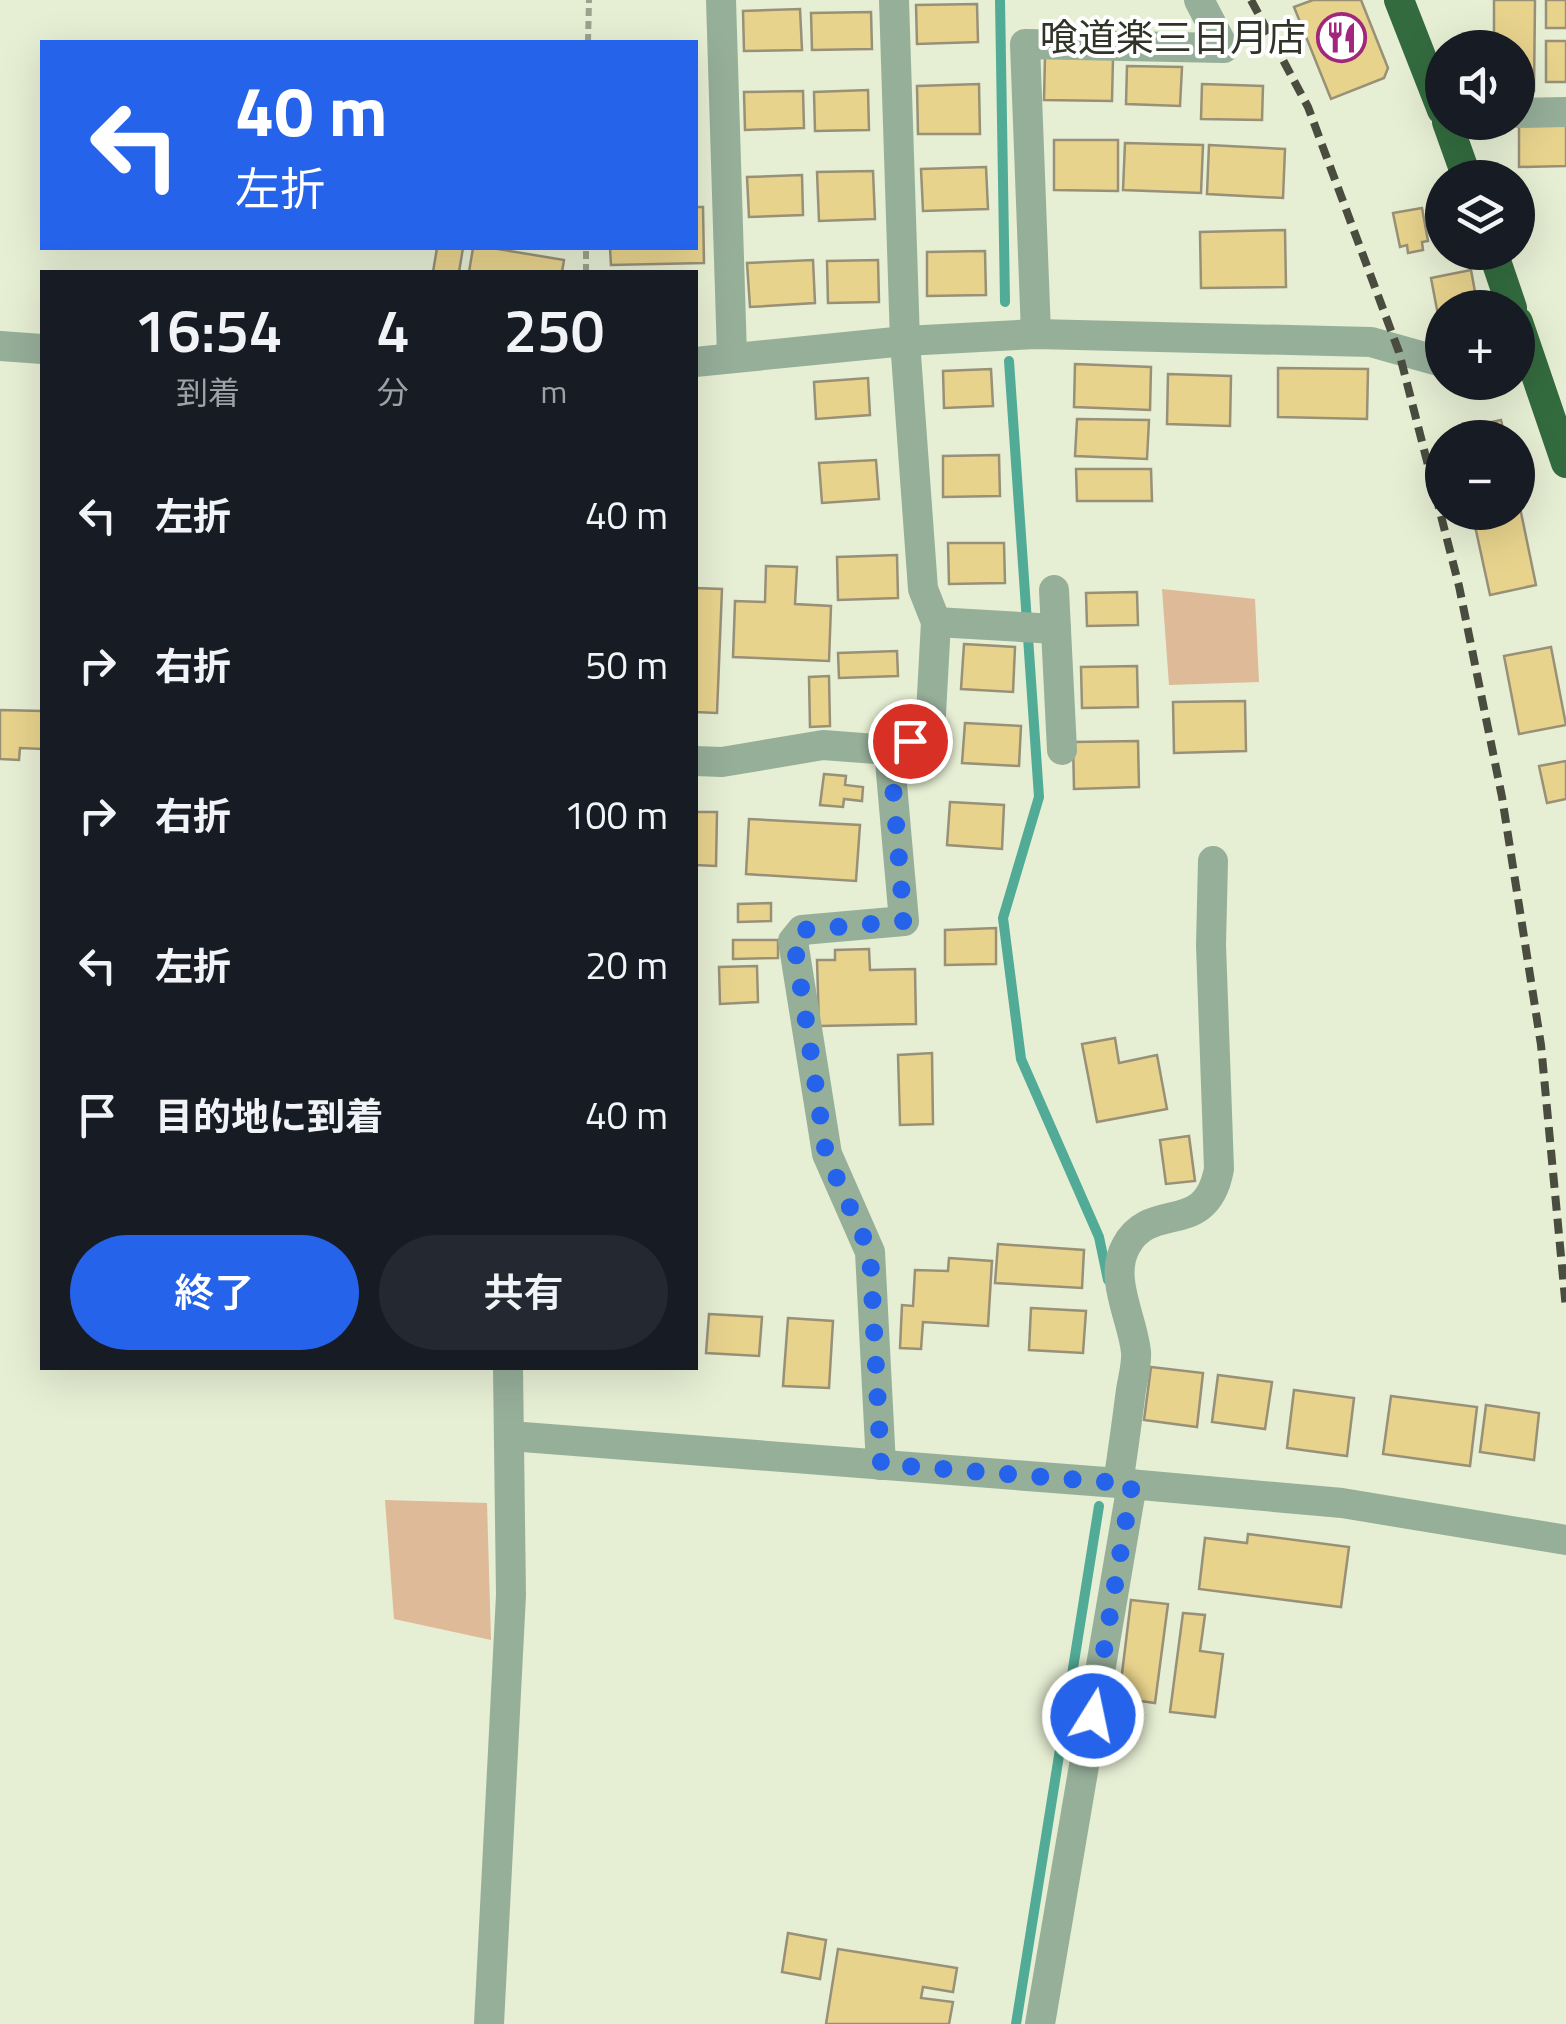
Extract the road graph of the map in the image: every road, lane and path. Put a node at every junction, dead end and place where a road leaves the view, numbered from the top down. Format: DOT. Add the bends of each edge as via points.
graph roads {
  1 [pos="588,0"];
  2 [pos="721,0"];
  3 [pos="894,0"];
  4 [pos="1198,0"];
  5 [pos="1399,0"];
  6 [pos="588,40"];
  7 [pos="1425,61"];
  8 [pos="1566,112"];
  9 [pos="1535,113"];
  10 [pos="1036,334"];
  11 [pos="904,341"];
  12 [pos="0,346"];
  13 [pos="40,349"];
  14 [pos="732,356"];
  15 [pos="1425,357"];
  16 [pos="698,362"];
  17 [pos="1535,387"];
  18 [pos="1566,463"];
  19 [pos="1054,590"];
  20 [pos="936,622"];
  21 [pos="1056,630"];
  22 [pos="890,750"];
  23 [pos="1062,750"];
  24 [pos="698,761"];
  25 [pos="1212,861"];
  26 [pos="508,1370"];
  27 [pos="510,1436"];
  28 [pos="881,1464"];
  29 [pos="1125,1483"];
  30 [pos="1566,1540"];
  31 [pos="489,2024"];
  32 [pos="1040,2024"];
  1 -- 6 [label="path"];
  2 -- 14 [label="street"];
  3 -- 11 [label="street"];
  4 -- 10 [label="street" via="1224,48 1025,44"];
  5 -- 7 [label="highway"];
  8 -- 9 [label="street"];
  10 -- 11 [label="street"];
  10 -- 15 [label="street" via="1371,342"];
  11 -- 14 [label="street"];
  11 -- 20 [label="street" via="923,589"];
  12 -- 13 [label="street"];
  14 -- 16 [label="street"];
  17 -- 18 [label="highway"];
  19 -- 21 [label="street"];
  20 -- 21 [label="street"];
  20 -- 22 [label="street" via="930,732"];
  21 -- 23 [label="street"];
  22 -- 24 [label="street" via="823,745"];
  22 -- 28 [label="street" via="904,921 802,930 794,941 826,1154 870,1252"];
  25 -- 29 [label="street" via="1219,1169 1205,1204 1140,1227 1124,1248 1120,1269 1136,1353"];
  26 -- 27 [label="street"];
  27 -- 28 [label="street"];
  27 -- 31 [label="street" via="511,1595"];
  28 -- 29 [label="street"];
  29 -- 30 [label="street" via="1342,1503"];
  29 -- 32 [label="street"];
}
